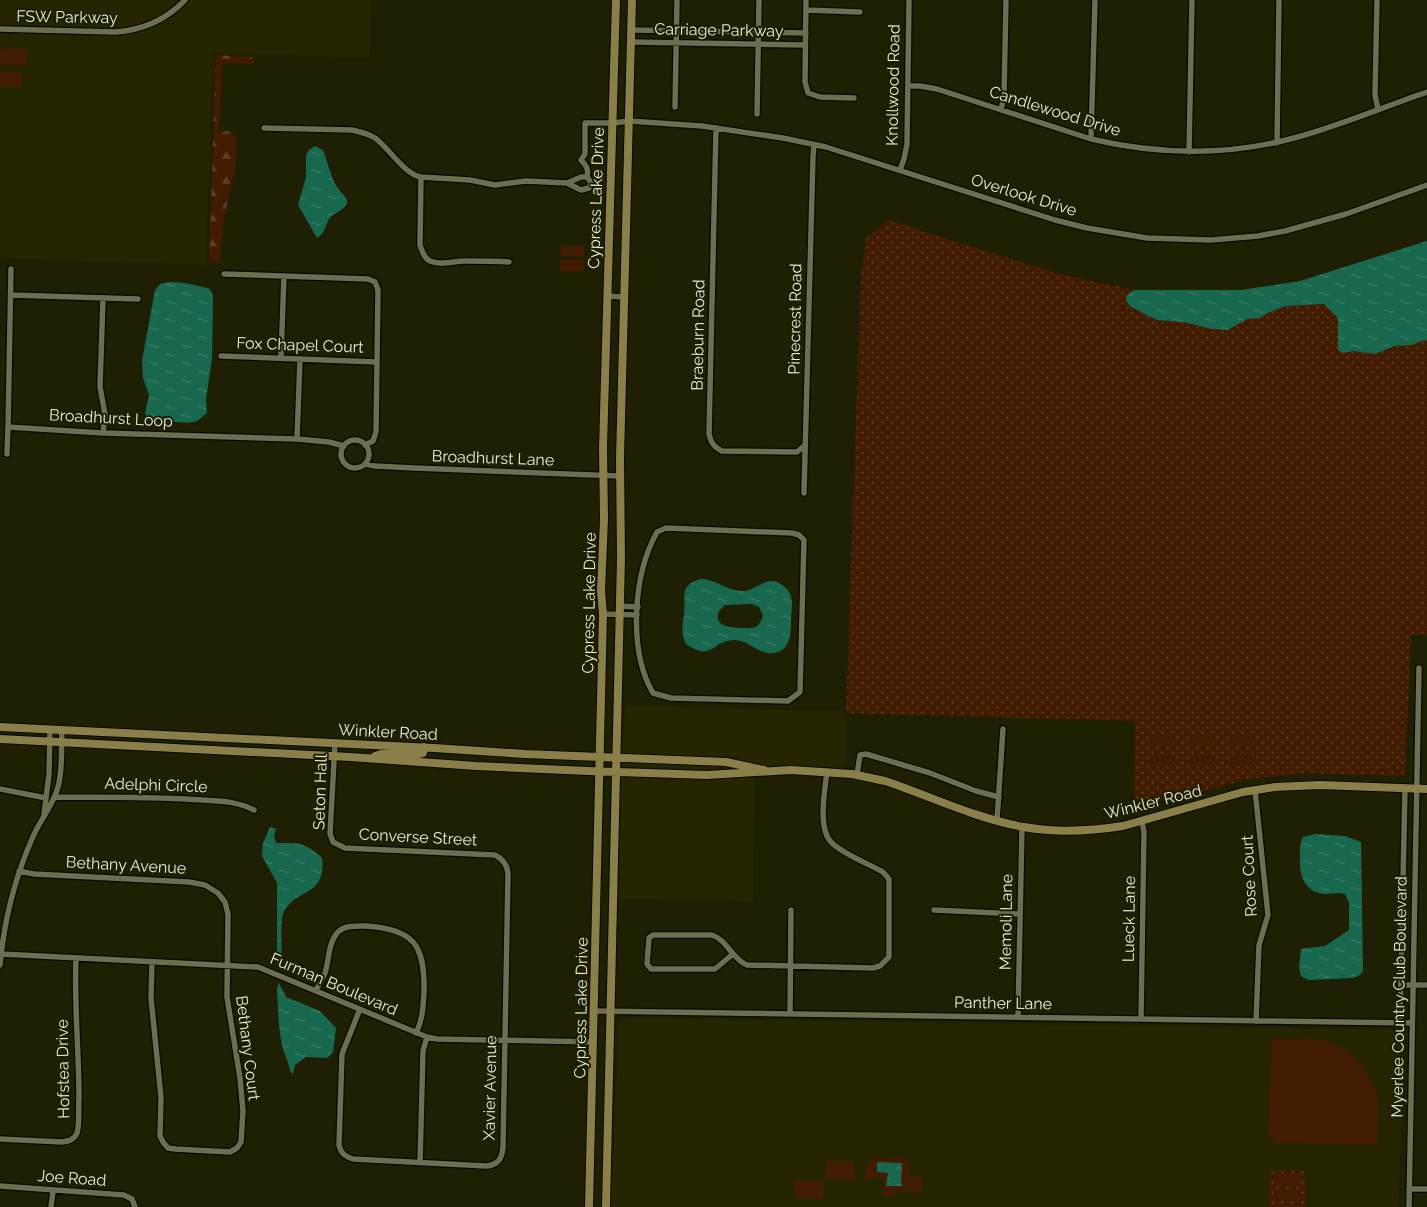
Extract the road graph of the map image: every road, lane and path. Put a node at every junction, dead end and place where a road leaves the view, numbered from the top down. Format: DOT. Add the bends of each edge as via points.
graph roads {
  1 [pos="185,0"];
  2 [pos="616,0"];
  3 [pos="632,0"];
  4 [pos="677,0"];
  5 [pos="759,0"];
  6 [pos="806,0"];
  7 [pos="909,0"];
  8 [pos="1006,0"];
  9 [pos="1094,0"];
  10 [pos="1192,0"];
  11 [pos="1280,0"];
  12 [pos="1377,0"];
  13 [pos="806,10"];
  14 [pos="860,12"];
  15 [pos="0,30"];
  16 [pos="632,30"];
  17 [pos="676,30"];
  18 [pos="758,32"];
  19 [pos="806,33"];
  20 [pos="631,42"];
  21 [pos="676,43"];
  22 [pos="758,44"];
  23 [pos="806,45"];
  24 [pos="908,86"];
  25 [pos="1427,92"];
  26 [pos="854,98"];
  27 [pos="675,107"];
  28 [pos="1378,109"];
  29 [pos="1000,110"];
  30 [pos="757,114"];
  31 [pos="629,121"];
  32 [pos="613,124"];
  33 [pos="264,128"];
  34 [pos="716,128"];
  35 [pos="1091,139"];
  36 [pos="1276,143"];
  37 [pos="814,145"];
  38 [pos="1189,152"];
  39 [pos="900,170"];
  40 [pos="421,177"];
  41 [pos="587,177"];
  42 [pos="567,183"];
  43 [pos="1427,185"];
  44 [pos="509,262"];
  45 [pos="11,269"];
  46 [pos="224,274"];
  47 [pos="284,276"];
  48 [pos="10,295"];
  49 [pos="607,296"];
  50 [pos="624,297"];
  51 [pos="103,298"];
  52 [pos="138,299"];
  53 [pos="221,356"];
  54 [pos="281,358"];
  55 [pos="300,359"];
  56 [pos="377,362"];
  57 [pos="8,427"];
  58 [pos="103,433"];
  59 [pos="297,439"];
  60 [pos="805,445"];
  61 [pos="344,446"];
  62 [pos="366,446"];
  63 [pos="7,454"];
  64 [pos="365,464"];
  65 [pos="603,476"];
  66 [pos="620,476"];
  67 [pos="804,493"];
  68 [pos="638,606"];
  69 [pos="620,610"];
  70 [pos="603,614"];
  71 [pos="638,615"];
  72 [pos="1419,668"];
  73 [pos="0,727"];
  74 [pos="50,729"];
  75 [pos="1003,729"];
  76 [pos="62,730"];
  77 [pos="0,739"];
  78 [pos="50,742"];
  79 [pos="61,742"];
  80 [pos="335,743"];
  81 [pos="424,747"];
  82 [pos="334,756"];
  83 [pos="600,757"];
  84 [pos="616,757"];
  85 [pos="365,758"];
  86 [pos="826,771"];
  87 [pos="600,772"];
  88 [pos="616,772"];
  89 [pos="774,772"];
  90 [pos="857,775"];
  91 [pos="0,788"];
  92 [pos="1405,788"];
  93 [pos="1417,788"];
  94 [pos="1427,789"];
  95 [pos="1255,790"];
  96 [pos="55,797"];
  97 [pos="999,797"];
  98 [pos="46,798"];
  99 [pos="254,810"];
  100 [pos="43,816"];
  101 [pos="997,820"];
  102 [pos="1142,821"];
  103 [pos="1022,827"];
  104 [pos="333,842"];
  105 [pos="502,858"];
  106 [pos="19,871"];
  107 [pos="224,902"];
  108 [pos="790,910"];
  109 [pos="934,910"];
  110 [pos="1020,914"];
  111 [pos="1,954"];
  112 [pos="733,954"];
  113 [pos="76,958"];
  114 [pos="152,962"];
  115 [pos="0,965"];
  116 [pos="227,965"];
  117 [pos="790,967"];
  118 [pos="1401,985"];
  119 [pos="1413,985"];
  120 [pos="1427,985"];
  121 [pos="316,990"];
  122 [pos="360,1009"];
  123 [pos="594,1011"];
  124 [pos="611,1013"];
  125 [pos="790,1014"];
  126 [pos="1018,1017"];
  127 [pos="1140,1019"];
  128 [pos="1256,1021"];
  129 [pos="1400,1022"];
  130 [pos="1412,1023"];
  131 [pos="416,1033"];
  132 [pos="427,1036"];
  133 [pos="506,1041"];
  134 [pos="594,1042"];
  135 [pos="0,1139"];
  136 [pos="420,1163"];
  137 [pos="0,1186"];
  138 [pos="1409,1189"];
  139 [pos="1427,1189"];
  140 [pos="53,1191"];
  141 [pos="51,1207"];
  142 [pos="135,1207"];
  143 [pos="589,1207"];
  144 [pos="606,1207"];
  145 [pos="1409,1207"];
  1 -- 15 [label="street, FSW Parkway" via="164,18 134,30"];
  2 -- 32 [label="main road, Cypress Lake Drive"];
  3 -- 16 [label="main road, Cypress Lake Drive"];
  4 -- 17 [label="street"];
  5 -- 18 [label="street"];
  6 -- 13 [label="street"];
  7 -- 24 [label="street, Knollwood Road"];
  8 -- 29 [label="street" via="1004,96"];
  9 -- 35 [label="street"];
  10 -- 38 [label="street"];
  11 -- 36 [label="street"];
  12 -- 28 [label="street" via="1375,95"];
  13 -- 14 [label="street"];
  13 -- 19 [label="street"];
  16 -- 17 [label="street, Carriage Parkway"];
  16 -- 20 [label="main road, Cypress Lake Drive"];
  17 -- 18 [label="street, Carriage Parkway"];
  17 -- 21 [label="street"];
  18 -- 19 [label="street, Carriage Parkway"];
  18 -- 22 [label="street"];
  19 -- 23 [label="street"];
  20 -- 21 [label="street, Carriage Parkway"];
  20 -- 31 [label="main road, Cypress Lake Drive"];
  21 -- 22 [label="street, Carriage Parkway"];
  21 -- 27 [label="street"];
  22 -- 23 [label="street, Carriage Parkway"];
  22 -- 30 [label="street"];
  23 -- 26 [label="street" via="805,82 808,93 820,97"];
  24 -- 29 [label="street, Candlewood Drive" via="929,87"];
  24 -- 39 [label="street, Knollwood Road" via="906,152"];
  25 -- 28 [label="street, Candlewood Drive"];
  28 -- 36 [label="street, Candlewood Drive"];
  29 -- 35 [label="street, Candlewood Drive"];
  31 -- 32 [label="street, Overlook Drive"];
  31 -- 34 [label="street, Overlook Drive"];
  31 -- 50 [label="main road, Cypress Lake Drive"];
  32 -- 41 [label="street, Overlook Drive" via="586,123 585,154 581,160 587,166"];
  32 -- 49 [label="main road, Cypress Lake Drive"];
  33 -- 40 [label="street" via="364,132 382,144 415,176"];
  34 -- 37 [label="street, Overlook Drive"];
  34 -- 60 [label="street, Braeburn Road" via="711,442 722,451 797,452"];
  35 -- 38 [label="street, Candlewood Drive" via="1137,148"];
  36 -- 38 [label="street, Candlewood Drive" via="1236,150"];
  37 -- 39 [label="street, Overlook Drive"];
  37 -- 60 [label="street, Pinecrest Road"];
  39 -- 43 [label="street, Overlook Drive" via="1055,220 1087,228 1175,240 1233,238 1285,231 1346,214"];
  40 -- 42 [label="street" via="495,185"];
  40 -- 44 [label="street" via="420,245 428,259 443,263"];
  41 -- 42 [label="street"];
  41 -- 42 [label="street" via="591,182 586,189"];
  45 -- 48 [label="street"];
  46 -- 47 [label="street"];
  47 -- 54 [label="street"];
  47 -- 56 [label="street" via="368,279 375,282 378,290"];
  48 -- 51 [label="street"];
  48 -- 57 [label="street"];
  49 -- 50 [label="street"];
  49 -- 65 [label="main road, Cypress Lake Drive"];
  50 -- 66 [label="main road, Cypress Lake Drive"];
  51 -- 52 [label="street"];
  51 -- 58 [label="street" via="100,387 105,414"];
  53 -- 54 [label="street, Fox Chapel Court"];
  54 -- 55 [label="street, Fox Chapel Court"];
  55 -- 56 [label="street, Fox Chapel Court"];
  55 -- 59 [label="street"];
  56 -- 62 [label="street" via="376,432 373,441"];
  57 -- 58 [label="street, Broadhurst Loop"];
  57 -- 63 [label="street"];
  58 -- 59 [label="street, Broadhurst Loop"];
  59 -- 61 [label="street, Broadhurst Loop"];
  60 -- 67 [label="street, Pinecrest Road"];
  61 -- 62 [label="street, Broadhurst Loop" via="357,440"];
  61 -- 64 [label="street" via="341,454 344,463 352,468"];
  62 -- 64 [label="street"];
  64 -- 65 [label="street, Broadhurst Lane"];
  65 -- 66 [label="street, Broadhurst Lane"];
  65 -- 70 [label="main road, Cypress Lake Drive"];
  66 -- 69 [label="main road, Cypress Lake Drive"];
  68 -- 69 [label="street"];
  68 -- 71 [label="street"];
  68 -- 71 [label="street" via="638,592 650,543 657,532 666,528 799,535 804,540 800,692 788,701 671,698 653,693 644,675 639,651"];
  69 -- 70 [label="street"];
  69 -- 71 [label="street"];
  69 -- 84 [label="main road, Cypress Lake Drive"];
  70 -- 83 [label="main road, Cypress Lake Drive"];
  72 -- 93 [label="street, Myerlee Country Club Boulevard"];
  73 -- 74 [label="main road, Winkler Road"];
  74 -- 76 [label="main road, Winkler Road"];
  74 -- 78 [label="street"];
  75 -- 97 [label="street"];
  76 -- 79 [label="street"];
  76 -- 80 [label="main road, Winkler Road"];
  77 -- 78 [label="main road, Winkler Road"];
  78 -- 79 [label="main road, Winkler Road"];
  78 -- 98 [label="street"];
  79 -- 82 [label="main road, Winkler Road"];
  79 -- 96 [label="street" via="60,776"];
  80 -- 81 [label="main road, Winkler Road"];
  80 -- 82 [label="street, Seton Hall"];
  81 -- 83 [label="main road, Winkler Road"];
  81 -- 85 [label="main road" via="423,753 418,754 381,754"];
  82 -- 85 [label="main road, Winkler Road"];
  82 -- 104 [label="street, Seton Hall" via="330,834"];
  83 -- 84 [label="main road, Winkler Road"];
  83 -- 87 [label="main road, Cypress Lake Drive"];
  84 -- 88 [label="main road, Cypress Lake Drive"];
  84 -- 89 [label="main road, Winkler Road" via="732,762"];
  85 -- 87 [label="main road, Winkler Road"];
  86 -- 89 [label="main road, Winkler Road"];
  86 -- 90 [label="main road, Winkler Road"];
  86 -- 117 [label="street" via="823,825 827,836 833,844 883,872 889,879 890,953 887,961 877,968"];
  87 -- 88 [label="main road, Winkler Road"];
  87 -- 123 [label="main road, Cypress Lake Drive"];
  88 -- 89 [label="main road, Winkler Road" via="706,775"];
  88 -- 124 [label="main road, Cypress Lake Drive"];
  90 -- 97 [label="street" via="860,755 866,754"];
  90 -- 101 [label="main road, Winkler Road" via="885,781"];
  91 -- 98 [label="street"];
  92 -- 93 [label="main road, Winkler Road"];
  92 -- 95 [label="main road, Winkler Road" via="1302,785"];
  92 -- 118 [label="street, Myerlee Country Club Boulevard"];
  93 -- 94 [label="main road, Winkler Road"];
  93 -- 119 [label="street, Myerlee Country Club Boulevard"];
  95 -- 102 [label="main road, Winkler Road"];
  95 -- 128 [label="street, Rose Court" via="1268,915 1258,945"];
  96 -- 99 [label="street, Adelphi Circle" via="130,796 225,802"];
  96 -- 100 [label="street"];
  97 -- 101 [label="street"];
  98 -- 100 [label="street"];
  100 -- 106 [label="street"];
  101 -- 103 [label="main road, Winkler Road"];
  102 -- 103 [label="main road, Winkler Road" via="1104,829"];
  102 -- 127 [label="street, Lueck Lane"];
  103 -- 110 [label="street, Memoli Lane"];
  104 -- 105 [label="street, Converse Street" via="344,848 495,855"];
  105 -- 133 [label="street, Xavier Avenue" via="508,873"];
  106 -- 107 [label="street, Bethany Avenue" via="189,882 212,888"];
  106 -- 111 [label="street"];
  107 -- 116 [label="street, Bethany Court" via="228,914"];
  108 -- 117 [label="street"];
  109 -- 110 [label="street"];
  110 -- 126 [label="street, Memoli Lane"];
  111 -- 113 [label="street, Furman Boulevard"];
  111 -- 115 [label="street"];
  112 -- 112 [label="street" via="712,935 653,935 648,938 647,964 651,969 715,969"];
  112 -- 117 [label="street" via="747,965"];
  113 -- 114 [label="street, Furman Boulevard"];
  113 -- 135 [label="street, Hofstea Drive" via="78,1130 69,1142"];
  114 -- 116 [label="street, Furman Boulevard"];
  114 -- 116 [label="street, Bethany Court" via="151,998 160,1082 160,1136 168,1148 222,1152 230,1152 241,1142 243,1111 228,1012"];
  116 -- 121 [label="street, Furman Boulevard" via="258,967"];
  117 -- 125 [label="street"];
  118 -- 119 [label="street"];
  118 -- 129 [label="street, Myerlee Country Club Boulevard"];
  119 -- 120 [label="street"];
  119 -- 130 [label="street, Myerlee Country Club Boulevard"];
  121 -- 122 [label="street, Furman Boulevard"];
  121 -- 131 [label="street" via="325,972 333,940 342,929 357,926 395,930 413,943 424,964 423,1010"];
  122 -- 131 [label="street, Furman Boulevard"];
  122 -- 136 [label="street, Xavier Avenue" via="340,1063 341,1152 353,1159"];
  123 -- 124 [label="street, Panther Lane"];
  123 -- 134 [label="main road, Cypress Lake Drive"];
  124 -- 125 [label="street, Panther Lane"];
  124 -- 144 [label="main road, Cypress Lake Drive"];
  125 -- 126 [label="street, Panther Lane"];
  126 -- 127 [label="street, Panther Lane"];
  127 -- 128 [label="street, Panther Lane"];
  128 -- 129 [label="street, Panther Lane"];
  129 -- 130 [label="street, Panther Lane"];
  130 -- 138 [label="street, Myerlee Country Club Boulevard"];
  131 -- 132 [label="street, Furman Boulevard"];
  132 -- 133 [label="street, Furman Boulevard"];
  132 -- 136 [label="street" via="423,1051"];
  133 -- 134 [label="street, Furman Boulevard"];
  133 -- 136 [label="street, Xavier Avenue" via="503,1147 499,1161 486,1166"];
  134 -- 143 [label="main road, Cypress Lake Drive"];
  137 -- 140 [label="street, Joe Road"];
  138 -- 139 [label="street"];
  138 -- 145 [label="street, Myerlee Country Club Boulevard"];
  140 -- 141 [label="street"];
  140 -- 142 [label="street, Joe Road" via="124,1195 132,1199"];
}
